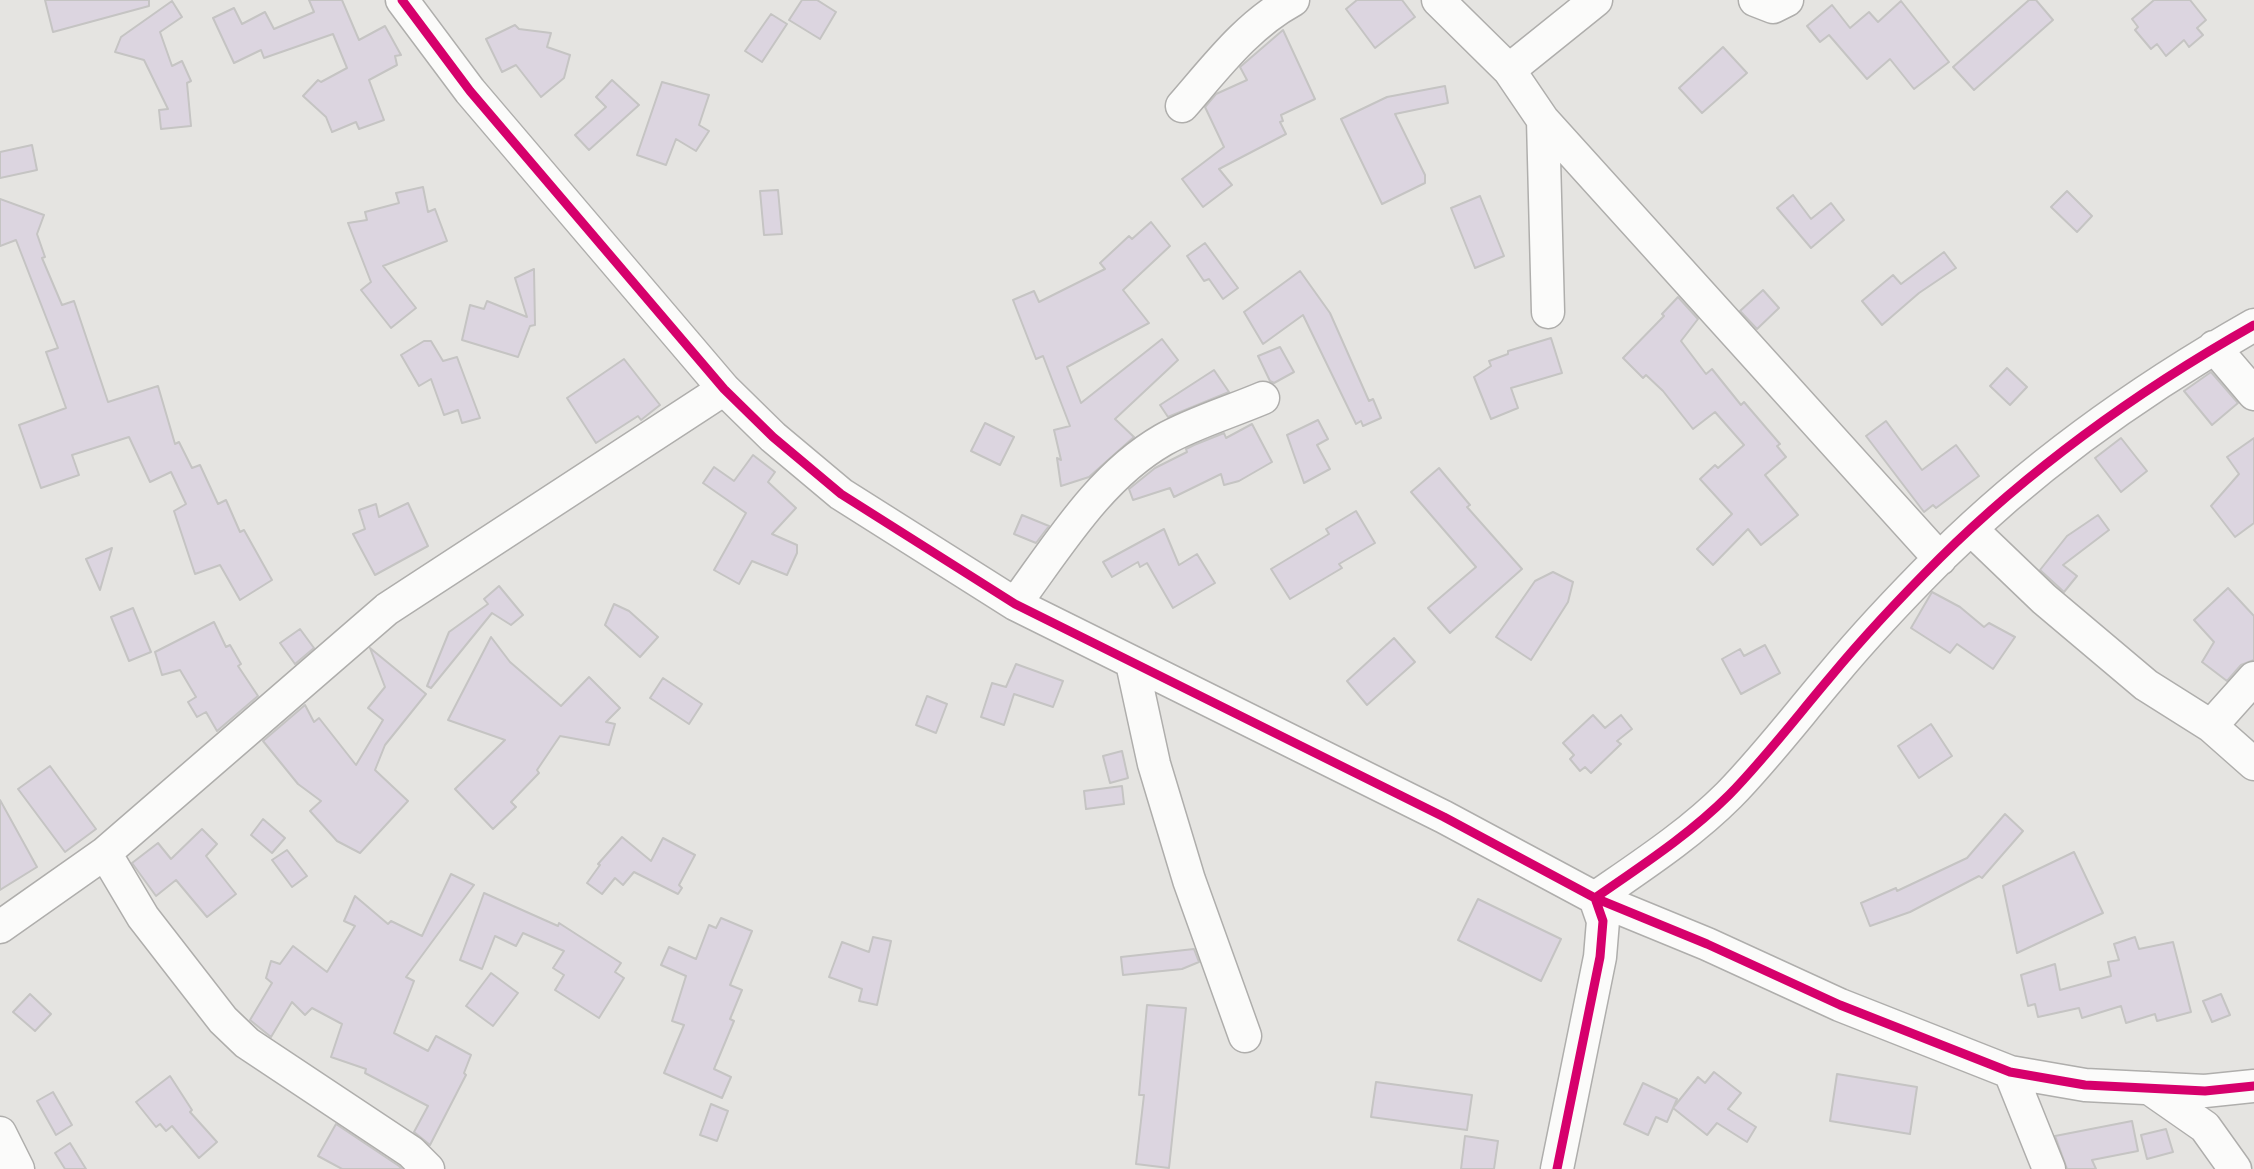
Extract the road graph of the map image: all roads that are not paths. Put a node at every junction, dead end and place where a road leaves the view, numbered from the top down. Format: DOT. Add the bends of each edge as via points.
graph roads {
  1 [pos="402,0"];
  2 [pos="1293,0"];
  3 [pos="1438,0"];
  4 [pos="1596,0"];
  5 [pos="1755,0"];
  6 [pos="1787,0"];
  7 [pos="1508,70"];
  8 [pos="1182,106"];
  9 [pos="1543,120"];
  10 [pos="1548,312"];
  11 [pos="2254,325"];
  12 [pos="2214,347"];
  13 [pos="724,388"];
  14 [pos="2254,394"];
  15 [pos="1262,398"];
  16 [pos="1971,529"];
  17 [pos="1940,559"];
  18 [pos="1015,604"];
  19 [pos="1132,663"];
  20 [pos="2254,678"];
  21 [pos="2210,726"];
  22 [pos="2254,764"];
  23 [pos="105,853"];
  24 [pos="1595,898"];
  25 [pos="0,927"];
  26 [pos="1245,1036"];
  27 [pos="2010,1072"];
  28 [pos="2254,1086"];
  29 [pos="2149,1088"];
  30 [pos="0,1133"];
  31 [pos="18,1169"];
  32 [pos="428,1169"];
  33 [pos="1557,1169"];
  34 [pos="2049,1169"];
  35 [pos="2235,1169"];
  1 -- 13 [label="street" via="470,91"];
  2 -- 8 [label="street" via="1273,10 1238,42"];
  3 -- 7 [label="street"];
  4 -- 7 [label="street"];
  5 -- 6 [label="street" via="1773,7"];
  7 -- 9 [label="street"];
  9 -- 10 [label="street"];
  9 -- 17 [label="street"];
  11 -- 12 [label="street"];
  12 -- 14 [label="street"];
  12 -- 16 [label="street" via="2125,404"];
  13 -- 18 [label="street" via="841,494"];
  13 -- 23 [label="street" via="387,609"];
  15 -- 18 [label="street" via="1163,440 1122,470"];
  16 -- 17 [label="street"];
  16 -- 21 [label="street" via="2044,599 2146,685"];
  17 -- 24 [label="street" via="1727,797 1685,835"];
  18 -- 19 [label="street"];
  19 -- 24 [label="street" via="1444,817"];
  19 -- 26 [label="street" via="1169,815"];
  20 -- 21 [label="street"];
  21 -- 22 [label="street"];
  23 -- 25 [label="street"];
  23 -- 32 [label="street" via="143,917 223,1020 247,1043 411,1152"];
  24 -- 27 [label="street" via="1840,1005"];
  24 -- 33 [label="street" via="1602,921 1601,957"];
  27 -- 29 [label="street" via="2085,1085"];
  27 -- 34 [label="street"];
  28 -- 29 [label="street" via="2205,1091"];
  29 -- 35 [label="street" via="2205,1126"];
  30 -- 31 [label="street"];
}
